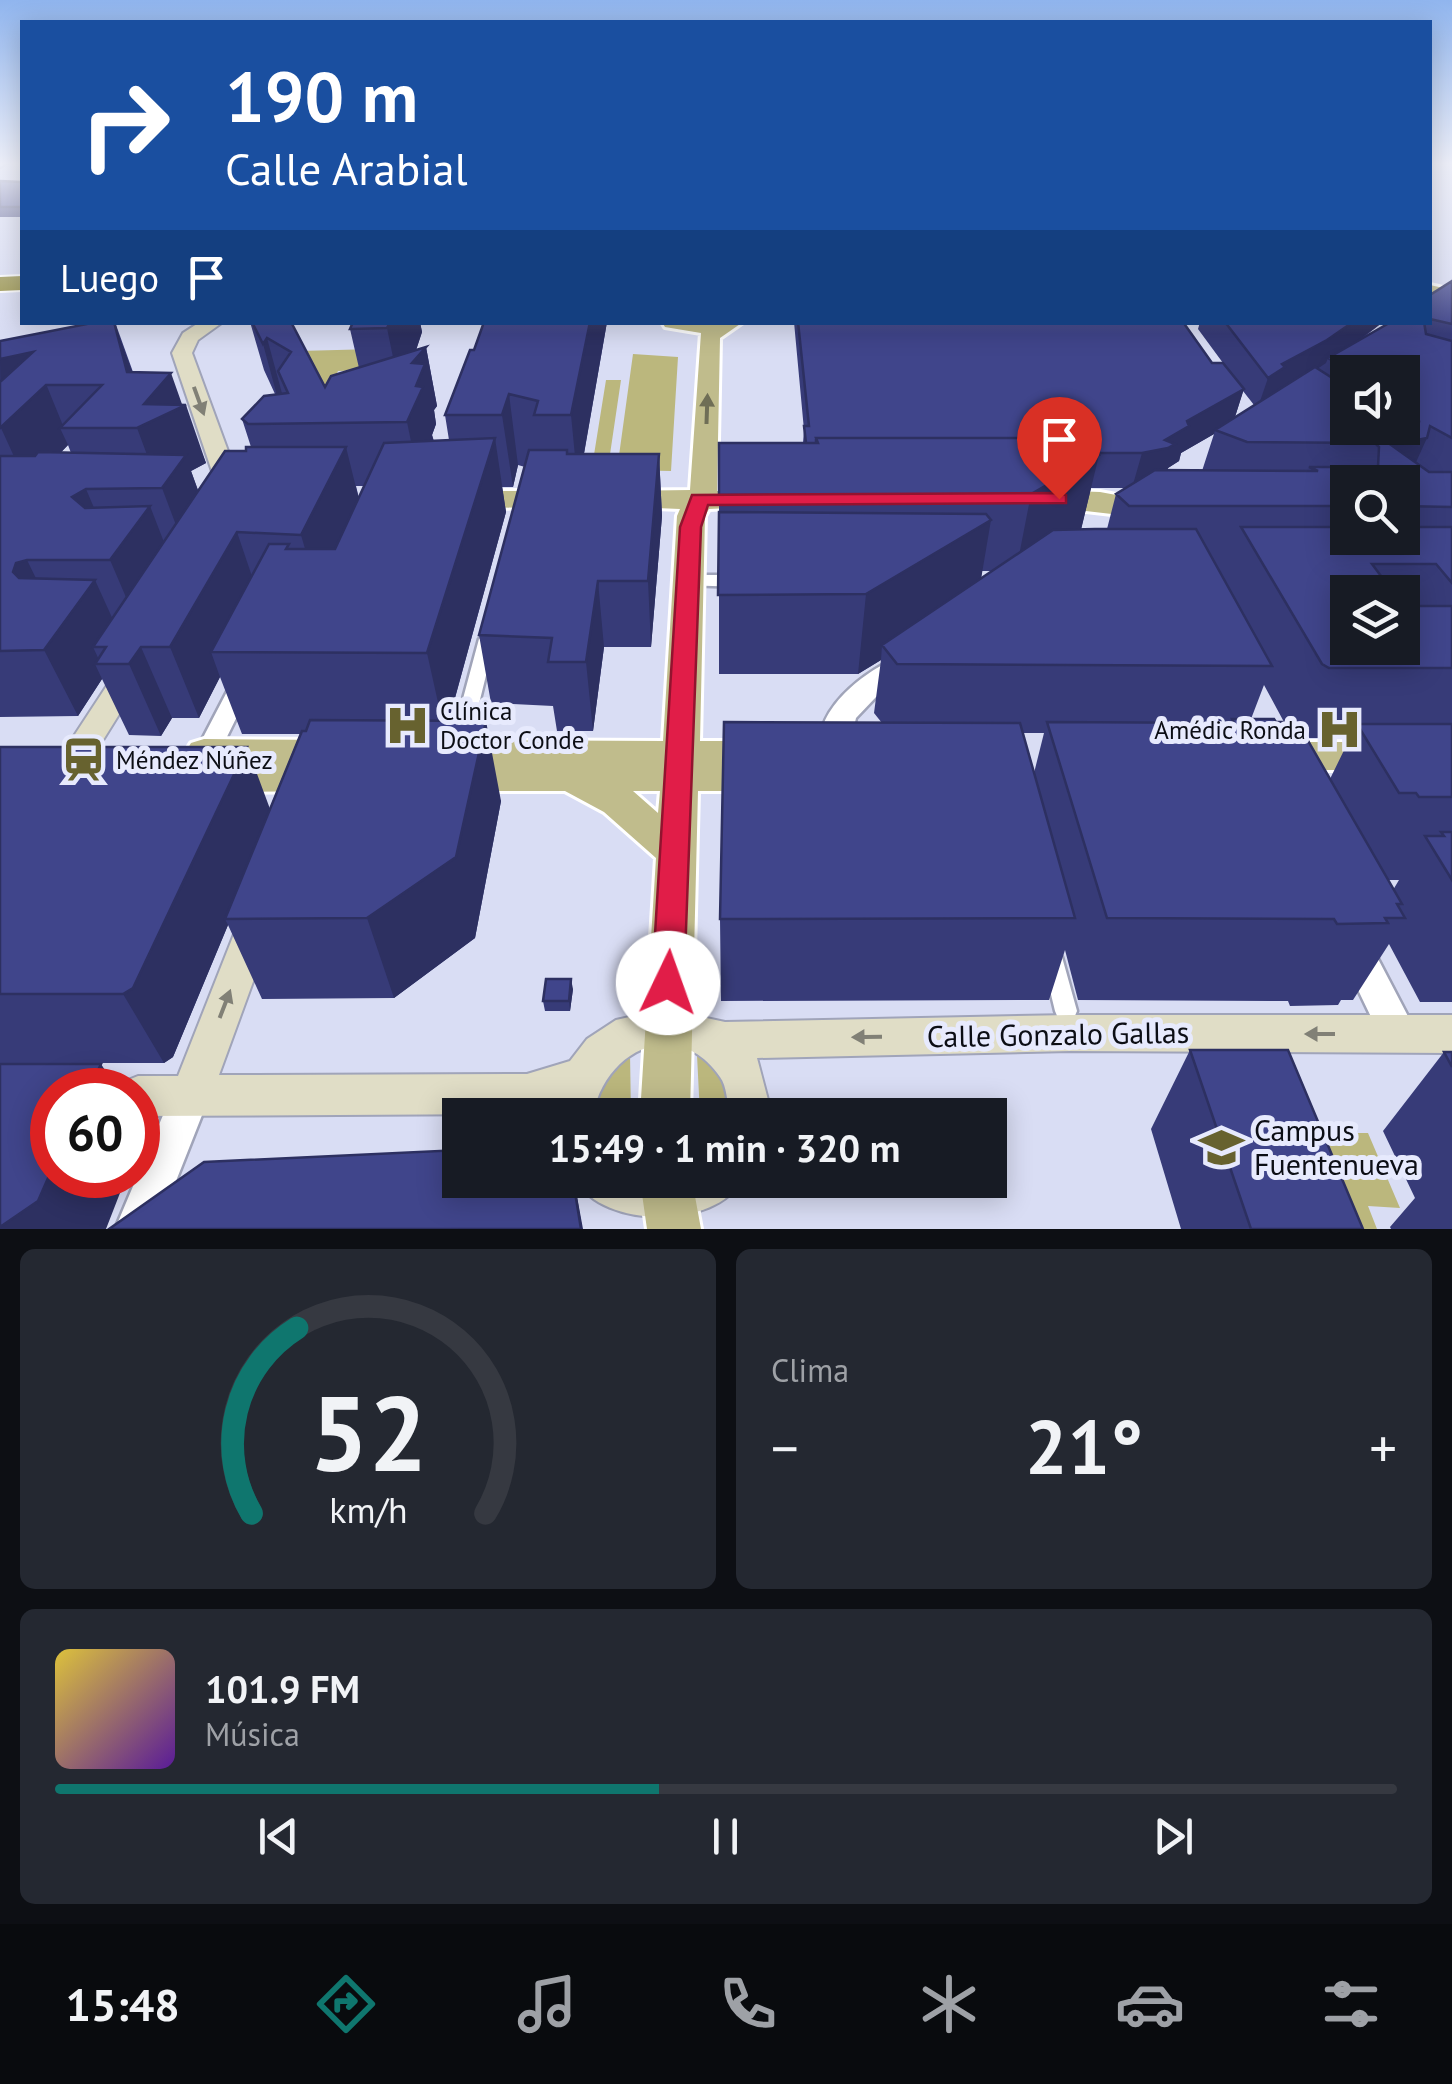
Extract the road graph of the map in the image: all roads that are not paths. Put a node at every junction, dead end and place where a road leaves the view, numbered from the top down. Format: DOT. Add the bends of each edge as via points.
graph roads {
  1 [pos="209,325"];
  2 [pos="680,325"];
  3 [pos="725,325"];
  4 [pos="200,500"];
  5 [pos="437,500"];
  6 [pos="695,500"];
  7 [pos="783,500"];
  8 [pos="1016,500"];
  9 [pos="1092,500"];
  10 [pos="1155,500"];
  11 [pos="239,505"];
  12 [pos="1186,516"];
  13 [pos="1116,527"];
  14 [pos="688,581"];
  15 [pos="763,581"];
  16 [pos="493,616"];
  17 [pos="935,645"];
  18 [pos="143,651"];
  19 [pos="252,664"];
  20 [pos="462,736"];
  21 [pos="1452,756"];
  22 [pos="187,761"];
  23 [pos="80,763"];
  24 [pos="367,766"];
  25 [pos="679,766"];
  26 [pos="835,768"];
  27 [pos="570,778"];
  28 [pos="1452,778"];
  29 [pos="675,852"];
  30 [pos="268,892"];
  31 [pos="1338,914"];
  32 [pos="1044,928"];
  33 [pos="1066,1011"];
  34 [pos="688,1033"];
  35 [pos="1398,1034"];
  36 [pos="1452,1034"];
  37 [pos="160,1096"];
  38 [pos="191,1096"];
  39 [pos="564,1098"];
  40 [pos="669,1098"];
  41 [pos="747,1098"];
  42 [pos="442,1099"];
  43 [pos="630,1198"];
  44 [pos="669,1204"];
  45 [pos="136,1229"];
  1 -- 11 [label="main road, one-way" via="190,337 182,353"];
  2 -- 6 [label="main road" via="682,491"];
  6 -- 3 [label="main road, one-way" via="709,340"];
  4 -- 11 [label="main road"];
  5 -- 6 [label="main road" via="520,506"];
  6 -- 7 [label="main road"];
  6 -- 14 [label="main road"];
  8 -- 9 [label="main road"];
  9 -- 10 [label="main road"];
  9 -- 13 [label="main road" via="1112,510"];
  10 -- 12 [label="main road"];
  10 -- 13 [label="street"];
  14 -- 15 [label="street"];
  14 -- 25 [label="main road"];
  16 -- 20 [label="street"];
  17 -- 26 [label="street" via="851,702 837,729"];
  18 -- 23 [label="main road"];
  19 -- 22 [label="street"];
  21 -- 28 [label="main road" via="1263,765"];
  22 -- 24 [label="main road" via="307,780"];
  25 -- 26 [label="main road"];
  25 -- 27 [label="main road"];
  25 -- 27 [label="main road" via="423,766"];
  25 -- 29 [label="main road"];
  27 -- 29 [label="main road" via="618,801"];
  29 -- 34 [label="main road"];
  38 -- 30 [label="main road, one-way"];
  31 -- 35 [label="street"];
  32 -- 33 [label="street"];
  35 -- 34 [label="main road, Calle Gonzalo Gallas, one-way"];
  34 -- 39 [label="main road, Calle Gonzalo Gallas" via="635,1032 614,1042"];
  34 -- 40 [label="main road"];
  34 -- 41 [label="main road" via="741,1070"];
  35 -- 36 [label="main road, Calle Gonzalo Gallas"];
  37 -- 38 [label="main road"];
  38 -- 42 [label="main road"];
  38 -- 45 [label="street"];
  43 -- 44 [label="main road"];
}
